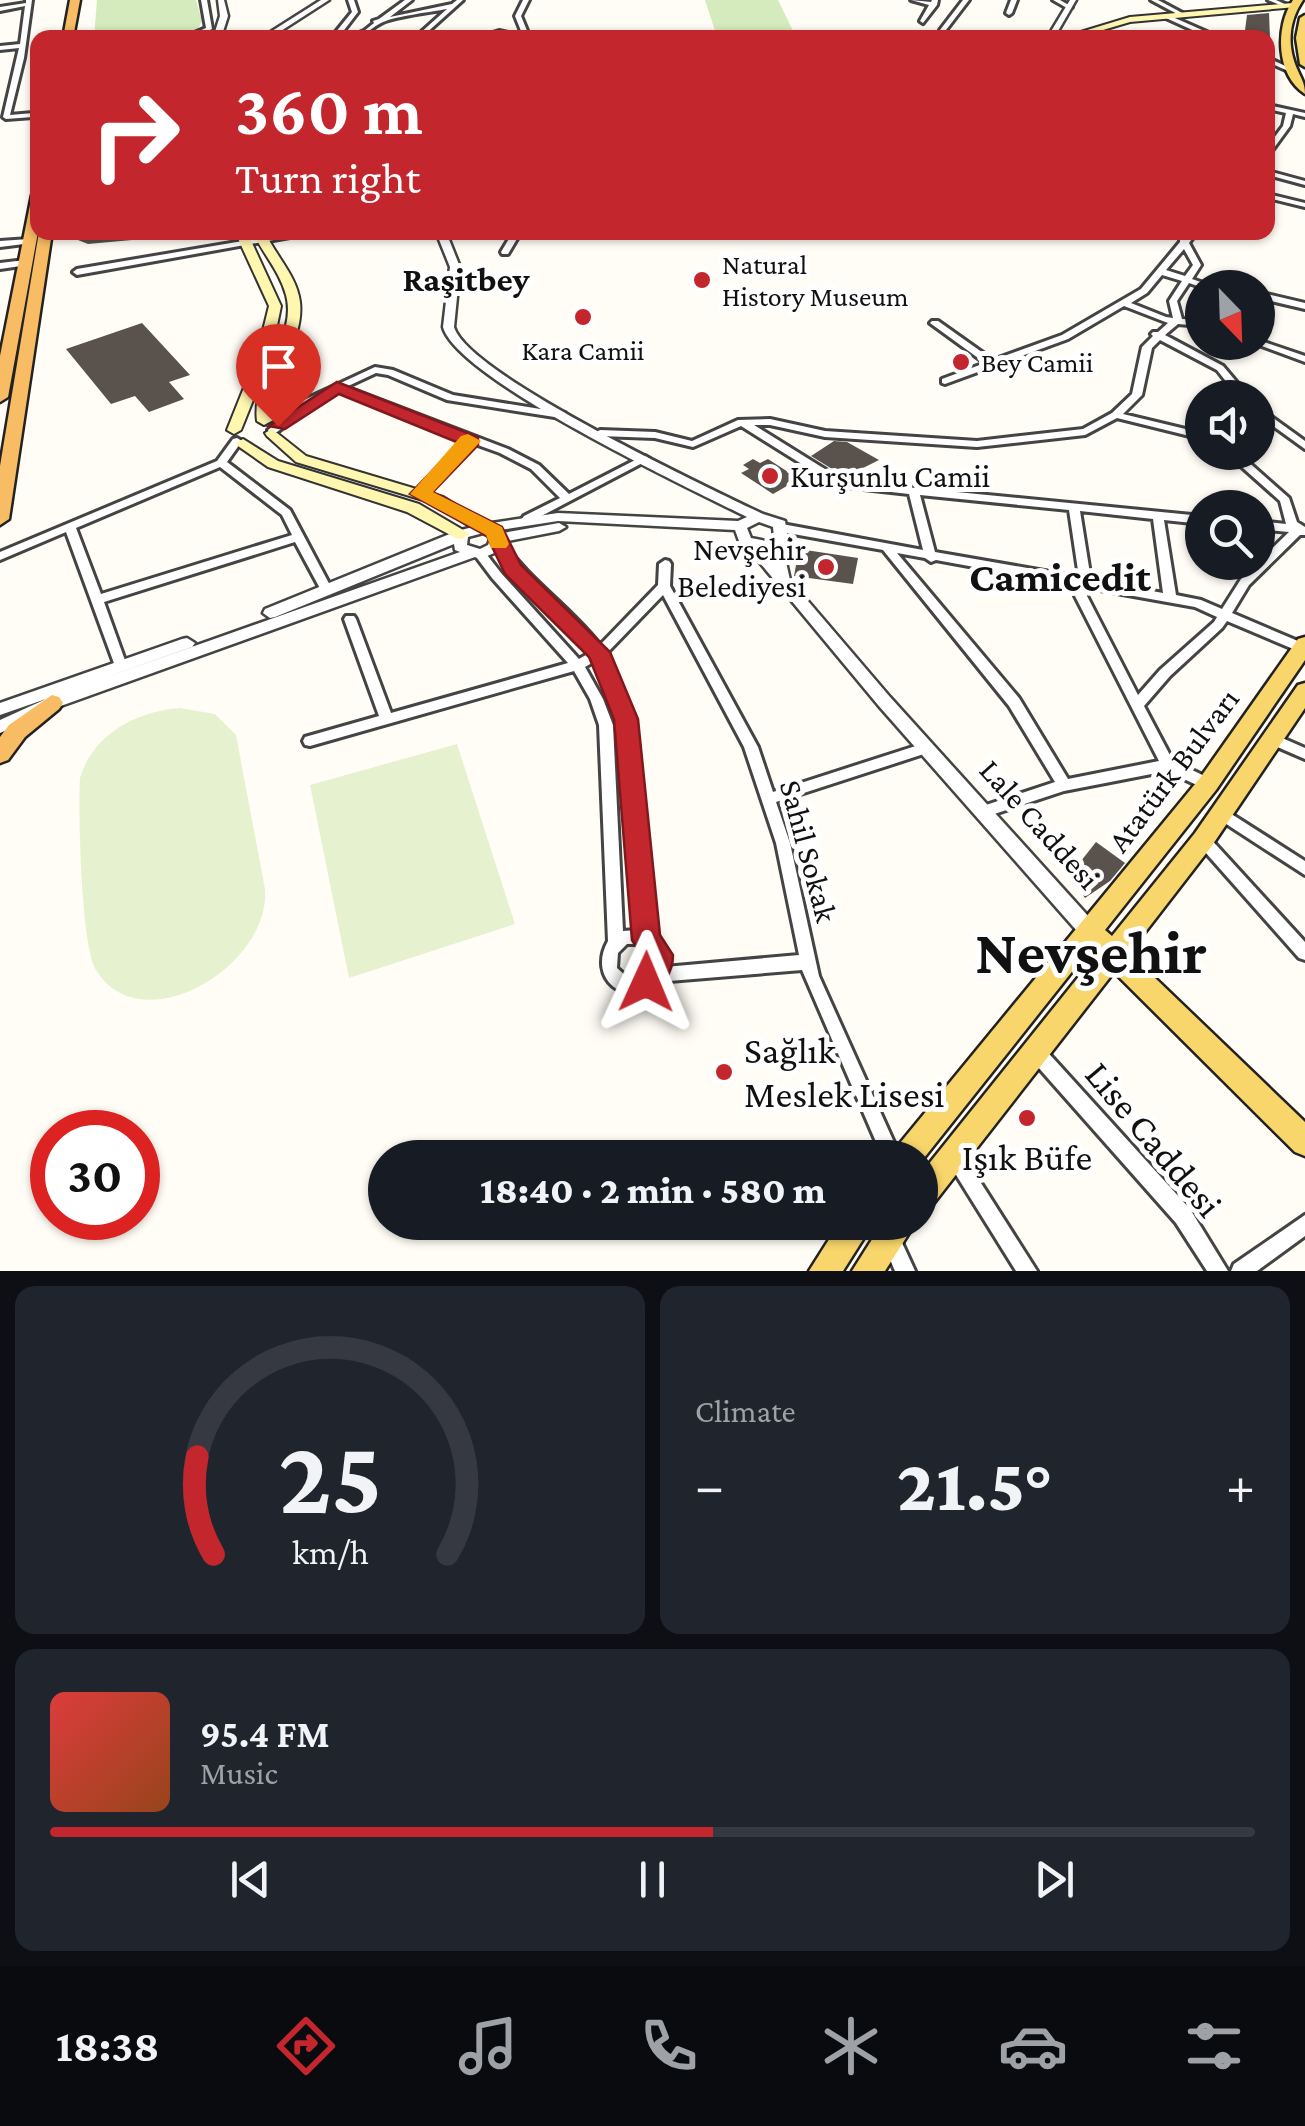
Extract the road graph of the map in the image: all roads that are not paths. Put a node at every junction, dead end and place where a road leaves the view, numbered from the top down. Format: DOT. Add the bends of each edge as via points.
graph roads {
  1 [pos="74,0"];
  2 [pos="86,0"];
  3 [pos="204,0"];
  4 [pos="221,0"];
  5 [pos="326,0"];
  6 [pos="350,0"];
  7 [pos="409,0"];
  8 [pos="460,0"];
  9 [pos="526,0"];
  10 [pos="914,0"];
  11 [pos="966,0"];
  12 [pos="1014,0"];
  13 [pos="1056,0"];
  14 [pos="1154,0"];
  15 [pos="1271,0"];
  16 [pos="29,2"];
  17 [pos="935,2"];
  18 [pos="1071,4"];
  19 [pos="1292,4"];
  20 [pos="1234,5"];
  21 [pos="452,6"];
  22 [pos="1171,8"];
  23 [pos="0,9"];
  24 [pos="1009,13"];
  25 [pos="1305,18"];
  26 [pos="922,21"];
  27 [pos="375,22"];
  28 [pos="222,23"];
  29 [pos="210,24"];
  30 [pos="69,30"];
  31 [pos="81,30"];
  32 [pos="206,30"];
  33 [pos="220,30"];
  34 [pos="225,30"];
  35 [pos="277,30"];
  36 [pos="340,30"];
  37 [pos="368,30"];
  38 [pos="427,30"];
  39 [pos="522,30"];
  40 [pos="943,30"];
  41 [pos="1055,30"];
  42 [pos="1094,30"];
  43 [pos="1204,30"];
  44 [pos="22,48"];
  45 [pos="0,52"];
  46 [pos="1275,64"];
  47 [pos="1305,70"];
  48 [pos="1290,72"];
  49 [pos="1305,91"];
  50 [pos="1275,110"];
  51 [pos="1290,114"];
  52 [pos="30,115"];
  53 [pos="1305,116"];
  54 [pos="1275,141"];
  55 [pos="1275,176"];
  56 [pos="1305,183"];
  57 [pos="1275,198"];
  58 [pos="1305,205"];
  59 [pos="30,236"];
  60 [pos="45,240"];
  61 [pos="238,240"];
  62 [pos="243,240"];
  63 [pos="262,240"];
  64 [pos="444,240"];
  65 [pos="512,240"];
  66 [pos="1185,240"];
  67 [pos="1189,240"];
  68 [pos="29,241"];
  69 [pos="0,244"];
  70 [pos="505,252"];
  71 [pos="25,262"];
  72 [pos="0,266"];
  73 [pos="1194,270"];
  74 [pos="1158,271"];
  75 [pos="77,272"];
  76 [pos="1185,279"];
  77 [pos="1185,285"];
  78 [pos="1275,299"];
  79 [pos="1124,303"];
  80 [pos="1305,306"];
  81 [pos="1178,319"];
  82 [pos="1185,320"];
  83 [pos="935,323"];
  84 [pos="1156,334"];
  85 [pos="1275,349"];
  86 [pos="1305,359"];
  87 [pos="990,361"];
  88 [pos="3,363"];
  89 [pos="1230,380"];
  90 [pos="945,381"];
  91 [pos="337,387"];
  92 [pos="0,397"];
  93 [pos="561,415"];
  94 [pos="1116,415"];
  95 [pos="742,422"];
  96 [pos="1275,423"];
  97 [pos="270,428"];
  98 [pos="1185,432"];
  99 [pos="600,433"];
  100 [pos="238,438"];
  101 [pos="472,441"];
  102 [pos="1305,446"];
  103 [pos="644,460"];
  104 [pos="221,462"];
  105 [pos="1251,470"];
  106 [pos="420,494"];
  107 [pos="914,494"];
  108 [pos="712,495"];
  109 [pos="565,496"];
  110 [pos="1074,508"];
  111 [pos="1158,516"];
  112 [pos="758,517"];
  113 [pos="528,518"];
  114 [pos="1185,518"];
  115 [pos="0,519"];
  116 [pos="70,527"];
  117 [pos="1275,527"];
  118 [pos="782,528"];
  119 [pos="1303,531"];
  120 [pos="462,535"];
  121 [pos="744,535"];
  122 [pos="494,536"];
  123 [pos="298,537"];
  124 [pos="775,543"];
  125 [pos="888,550"];
  126 [pos="476,553"];
  127 [pos="0,556"];
  128 [pos="931,558"];
  129 [pos="665,564"];
  130 [pos="782,580"];
  131 [pos="1085,581"];
  132 [pos="664,586"];
  133 [pos="327,592"];
  134 [pos="1170,597"];
  135 [pos="97,600"];
  136 [pos="1227,614"];
  137 [pos="350,620"];
  138 [pos="1304,647"];
  139 [pos="599,652"];
  140 [pos="580,664"];
  141 [pos="121,666"];
  142 [pos="1305,690"];
  143 [pos="52,703"];
  144 [pos="1138,703"];
  145 [pos="0,709"];
  146 [pos="386,718"];
  147 [pos="0,727"];
  148 [pos="1273,738"];
  149 [pos="310,742"];
  150 [pos="925,748"];
  151 [pos="0,754"];
  152 [pos="1305,754"];
  153 [pos="1168,765"];
  154 [pos="1208,784"];
  155 [pos="1064,786"];
  156 [pos="768,798"];
  157 [pos="982,812"];
  158 [pos="1222,814"];
  159 [pos="1203,840"];
  160 [pos="1305,869"];
  161 [pos="1091,932"];
  162 [pos="646,940"];
  163 [pos="616,943"];
  164 [pos="1305,953"];
  165 [pos="1111,957"];
  166 [pos="808,962"];
  167 [pos="654,974"];
  168 [pos="1036,1052"];
  169 [pos="884,1140"];
  170 [pos="921,1140"];
  171 [pos="1305,1142"];
  172 [pos="954,1156"];
  173 [pos="938,1176"];
  174 [pos="1305,1224"];
  175 [pos="846,1240"];
  176 [pos="889,1240"];
  177 [pos="898,1240"];
  178 [pos="824,1271"];
  179 [pos="867,1271"];
  180 [pos="905,1271"];
  181 [pos="1027,1271"];
  182 [pos="1218,1271"];
  183 [pos="1241,1271"];
  1 -- 30 [label="highway"];
  2 -- 31 [label="highway"];
  3 -- 29 [label="street"];
  4 -- 28 [label="street"];
  5 -- 35 [label="street"];
  6 -- 36 [label="street" via="355,12"];
  7 -- 27 [label="street"];
  8 -- 21 [label="street"];
  9 -- 39 [label="street" via="518,16"];
  10 -- 17 [label="street"];
  11 -- 40 [label="street"];
  12 -- 24 [label="street"];
  13 -- 18 [label="street"];
  14 -- 22 [label="street"];
  15 -- 19 [label="street"];
  16 -- 23 [label="street"];
  16 -- 44 [label="street"];
  17 -- 26 [label="street"];
  18 -- 41 [label="street"];
  19 -- 20 [label="main road"];
  19 -- 48 [label="main road"];
  20 -- 22 [label="main road" via="1183,15"];
  21 -- 27 [label="street"];
  21 -- 38 [label="street"];
  22 -- 42 [label="main road"];
  22 -- 43 [label="street"];
  25 -- 47 [label="main road"];
  27 -- 37 [label="street"];
  28 -- 29 [label="street"];
  28 -- 33 [label="street"];
  28 -- 34 [label="street"];
  29 -- 32 [label="street"];
  44 -- 45 [label="street"];
  44 -- 52 [label="street" via="6,117"];
  46 -- 48 [label="street"];
  47 -- 48 [label="main road"];
  48 -- 49 [label="main road"];
  50 -- 51 [label="street"];
  51 -- 53 [label="street"];
  51 -- 54 [label="street"];
  55 -- 56 [label="street"];
  57 -- 58 [label="street"];
  59 -- 68 [label="highway"];
  60 -- 115 [label="highway"];
  61 -- 75 [label="street"];
  62 -- 100 [label="main road" via="274,306"];
  63 -- 97 [label="main road" via="294,304 294,325 262,398"];
  64 -- 93 [label="street" via="456,265 451,335 494,377"];
  65 -- 70 [label="street"];
  66 -- 74 [label="street"];
  67 -- 73 [label="street"];
  68 -- 69 [label="street"];
  68 -- 71 [label="highway"];
  71 -- 72 [label="street"];
  71 -- 88 [label="highway"];
  74 -- 76 [label="street"];
  74 -- 79 [label="street"];
  77 -- 81 [label="street" via="1173,301"];
  78 -- 80 [label="street"];
  79 -- 81 [label="street"];
  79 -- 87 [label="street" via="1065,336"];
  81 -- 82 [label="street"];
  81 -- 84 [label="street"];
  83 -- 87 [label="street"];
  84 -- 89 [label="street"];
  84 -- 94 [label="street" via="1137,395"];
  85 -- 86 [label="street"];
  87 -- 90 [label="street"];
  88 -- 92 [label="highway"];
  91 -- 93 [label="street" via="363,374 390,372 451,398"];
  91 -- 97 [label="street"];
  91 -- 101 [label="street"];
  93 -- 99 [label="street"];
  94 -- 95 [label="street" via="1085,432 978,444"];
  94 -- 98 [label="street"];
  95 -- 99 [label="street" via="692,444"];
  95 -- 107 [label="street" via="841,484"];
  96 -- 102 [label="street"];
  97 -- 100 [label="main road" via="260,442"];
  97 -- 100 [label="main road" via="250,421"];
  97 -- 106 [label="main road" via="302,459"];
  99 -- 103 [label="street"];
  100 -- 104 [label="street"];
  100 -- 120 [label="main road" via="273,464 412,508"];
  101 -- 106 [label="street"];
  101 -- 109 [label="street" via="535,467"];
  103 -- 108 [label="street"];
  103 -- 109 [label="street"];
  104 -- 116 [label="street"];
  104 -- 123 [label="street" via="286,513"];
  105 -- 119 [label="street" via="1285,500 1292,524"];
  106 -- 122 [label="main road" via="466,513"];
  107 -- 110 [label="street"];
  107 -- 128 [label="street"];
  108 -- 112 [label="street"];
  108 -- 121 [label="street, Lale Caddesi"];
  109 -- 113 [label="street"];
  110 -- 111 [label="street"];
  110 -- 131 [label="street"];
  111 -- 114 [label="street"];
  111 -- 134 [label="street"];
  112 -- 118 [label="street"];
  112 -- 121 [label="street"];
  113 -- 121 [label="street"];
  113 -- 122 [label="street"];
  116 -- 127 [label="street"];
  116 -- 135 [label="street"];
  117 -- 119 [label="street"];
  118 -- 124 [label="street"];
  118 -- 125 [label="street"];
  119 -- 136 [label="street" via="1245,582"];
  120 -- 122 [label="street"];
  120 -- 126 [label="street" via="460,546"];
  120 -- 133 [label="street"];
  121 -- 122 [label="street" via="573,526"];
  121 -- 124 [label="street"];
  121 -- 130 [label="street, Lale Caddesi"];
  122 -- 126 [label="street"];
  122 -- 139 [label="street" via="512,568"];
  123 -- 133 [label="street"];
  123 -- 135 [label="street"];
  124 -- 130 [label="street"];
  125 -- 128 [label="street"];
  125 -- 155 [label="street" via="1014,702"];
  126 -- 140 [label="street"];
  126 -- 143 [label="street"];
  128 -- 131 [label="street"];
  129 -- 132 [label="street"];
  130 -- 150 [label="street, Lale Caddesi"];
  131 -- 134 [label="street"];
  131 -- 144 [label="street" via="1081,596"];
  132 -- 139 [label="street"];
  132 -- 156 [label="street, Sahil Sokak" via="751,747"];
  133 -- 141 [label="street"];
  134 -- 136 [label="street"];
  135 -- 141 [label="street"];
  136 -- 138 [label="street"];
  136 -- 144 [label="street"];
  137 -- 146 [label="street"];
  138 -- 154 [label="main road, Atatürk Bulvarı"];
  139 -- 140 [label="street"];
  139 -- 162 [label="street" via="626,719"];
  140 -- 146 [label="street"];
  140 -- 163 [label="street" via="606,725"];
  141 -- 145 [label="street"];
  142 -- 148 [label="main road, Atatürk Bulvarı"];
  143 -- 147 [label="street"];
  143 -- 151 [label="highway"];
  144 -- 153 [label="street"];
  146 -- 149 [label="street"];
  148 -- 152 [label="street"];
  148 -- 158 [label="main road, Atatürk Bulvarı"];
  150 -- 156 [label="street"];
  150 -- 157 [label="street, Lale Caddesi"];
  153 -- 154 [label="street"];
  153 -- 155 [label="street"];
  154 -- 161 [label="main road, Atatürk Bulvarı"];
  155 -- 157 [label="street"];
  156 -- 166 [label="street, Sahil Sokak"];
  157 -- 161 [label="street, Lale Caddesi"];
  158 -- 159 [label="main road, Atatürk Bulvarı"];
  158 -- 160 [label="street"];
  159 -- 164 [label="street"];
  159 -- 165 [label="main road, Atatürk Bulvarı"];
  161 -- 165 [label="main road, Lale Caddesi"];
  161 -- 170 [label="main road, Atatürk Bulvarı"];
  162 -- 163 [label="street"];
  162 -- 167 [label="street" via="658,955"];
  163 -- 167 [label="street" via="607,960 615,978 636,984"];
  165 -- 168 [label="main road, Atatürk Bulvarı"];
  165 -- 171 [label="main road, Lale Caddesi"];
  166 -- 167 [label="street"];
  166 -- 169 [label="street, Sahil Sokak"];
  168 -- 172 [label="main road, Atatürk Bulvarı"];
  168 -- 182 [label="street, Lise Caddesi" via="1183,1216"];
  172 -- 173 [label="main road, Atatürk Bulvarı"];
  172 -- 181 [label="street"];
  174 -- 183 [label="street"];
  175 -- 178 [label="main road"];
  176 -- 179 [label="main road"];
  177 -- 180 [label="street"];
}
